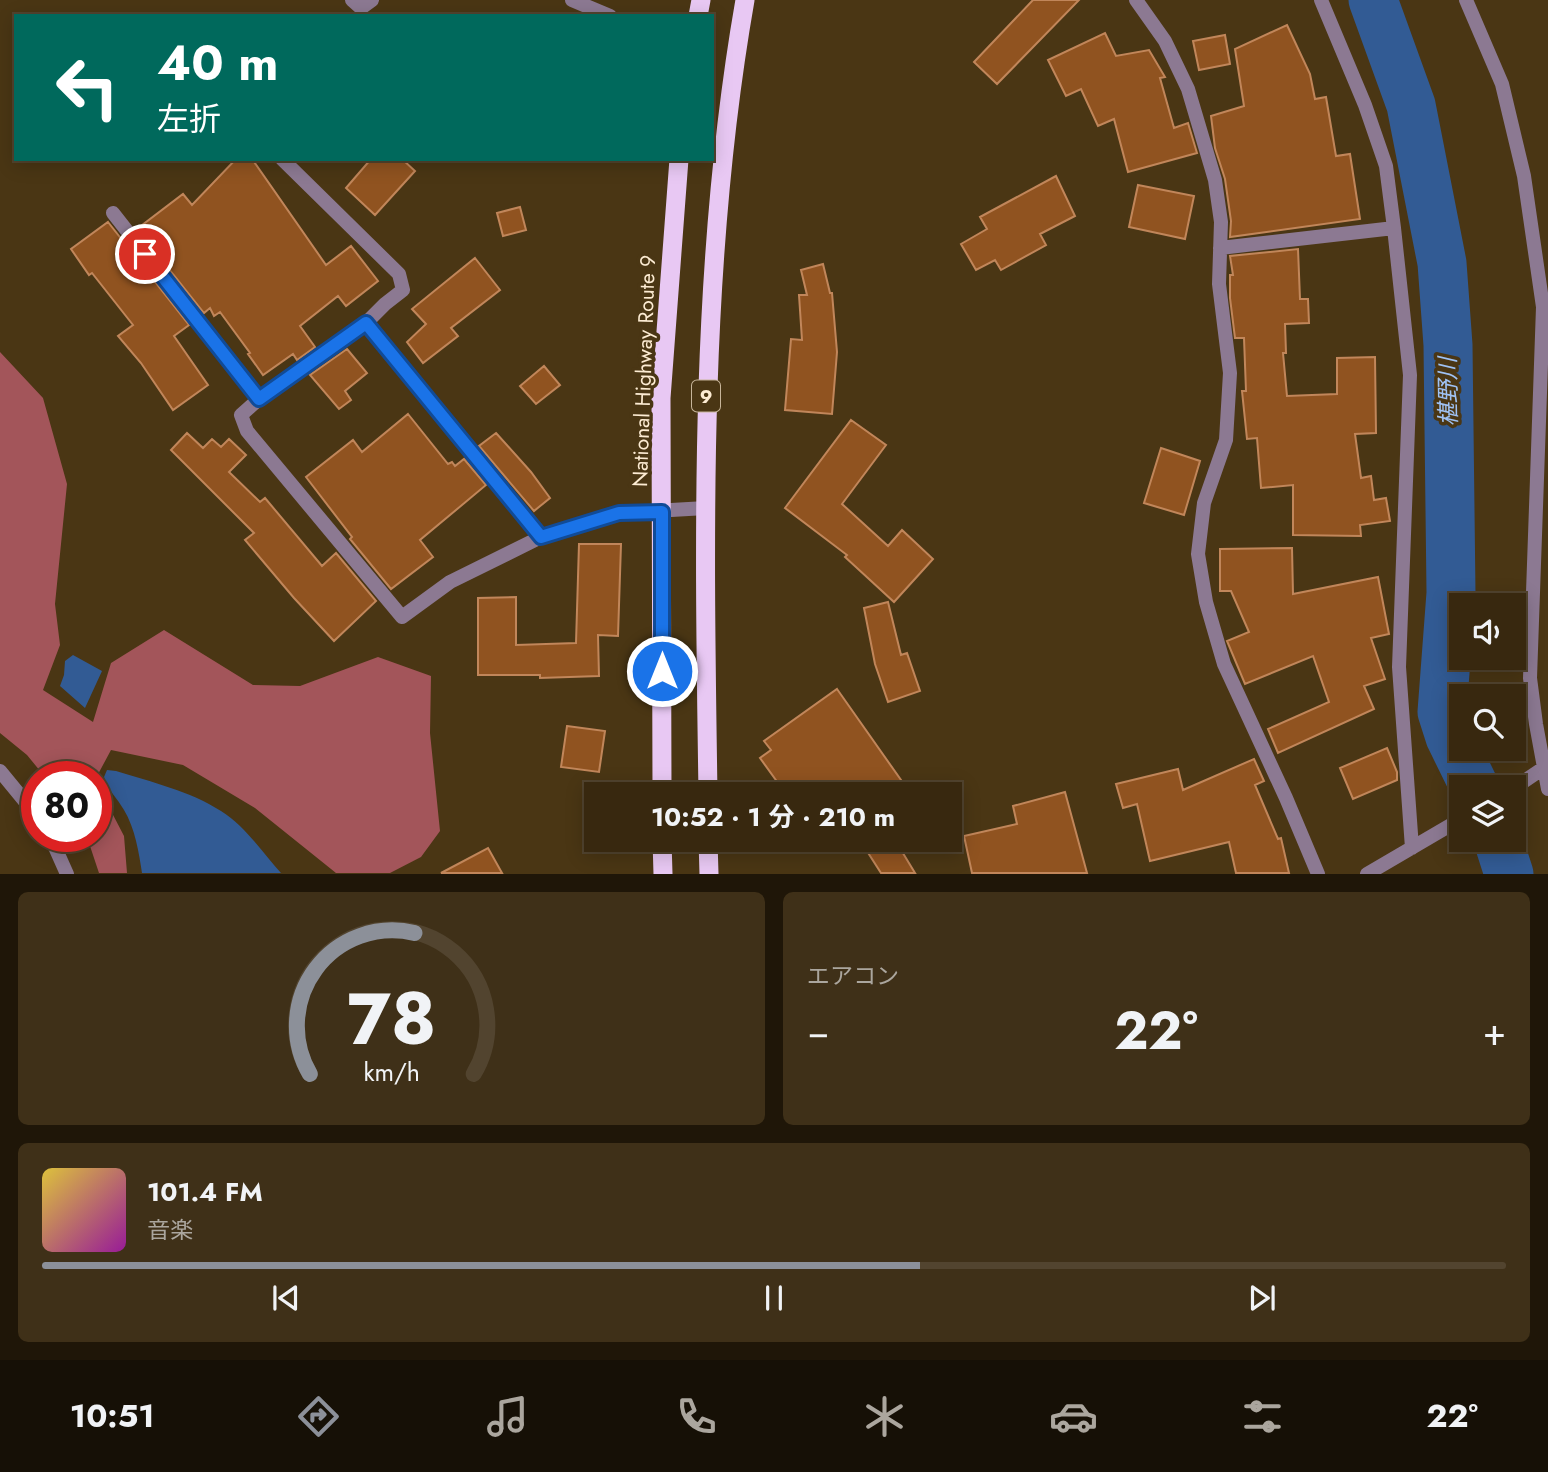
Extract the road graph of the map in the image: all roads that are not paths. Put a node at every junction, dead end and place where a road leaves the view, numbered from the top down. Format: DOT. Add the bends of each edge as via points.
graph roads {
  1 [pos="352,0"];
  2 [pos="372,0"];
  3 [pos="572,0"];
  4 [pos="746,0"];
  5 [pos="1136,0"];
  6 [pos="1321,0"];
  7 [pos="1466,0"];
  8 [pos="605,14"];
  9 [pos="284,161"];
  10 [pos="679,161"];
  11 [pos="113,213"];
  12 [pos="1394,228"];
  13 [pos="1220,248"];
  14 [pos="366,323"];
  15 [pos="259,399"];
  16 [pos="706,508"];
  17 [pos="662,512"];
  18 [pos="541,537"];
  19 [pos="1543,769"];
  20 [pos="0,771"];
  21 [pos="1526,780"];
  22 [pos="662,782"];
  23 [pos="708,782"];
  24 [pos="1548,789"];
  25 [pos="21,797"];
  26 [pos="1449,826"];
  27 [pos="1412,848"];
  28 [pos="57,852"];
  29 [pos="662,852"];
  30 [pos="708,852"];
  31 [pos="67,873"];
  32 [pos="663,873"];
  33 [pos="709,873"];
  34 [pos="1318,873"];
  35 [pos="1367,873"];
  1 -- 2 [label="street" via="361,8"];
  3 -- 8 [label="street"];
  4 -- 16 [label="highway, 9" via="725,135 712,269"];
  5 -- 13 [label="street" via="1165,41 1188,89 1215,180"];
  6 -- 12 [label="street" via="1386,166"];
  7 -- 19 [label="street" via="1502,84 1524,176 1543,307 1530,678"];
  9 -- 14 [label="street" via="399,274 403,290"];
  10 -- 17 [label="highway, National Highway Route 9 / 9" via="662,398"];
  11 -- 15 [label="street"];
  12 -- 13 [label="street"];
  12 -- 27 [label="street" via="1410,375 1399,667"];
  13 -- 34 [label="street" via="1219,284 1230,373 1226,440 1204,503 1198,554 1224,664"];
  14 -- 15 [label="street"];
  14 -- 18 [label="street"];
  15 -- 18 [label="street" via="241,415 247,431 402,617 450,582"];
  16 -- 17 [label="street"];
  16 -- 23 [label="highway, 9"];
  17 -- 18 [label="street" via="619,513"];
  17 -- 22 [label="highway, National Highway Route 9 / 9"];
  19 -- 21 [label="street"];
  19 -- 24 [label="street"];
  20 -- 25 [label="street"];
  26 -- 27 [label="street"];
  27 -- 35 [label="street"];
  28 -- 31 [label="street"];
  29 -- 32 [label="highway"];
  30 -- 33 [label="highway"];
}
